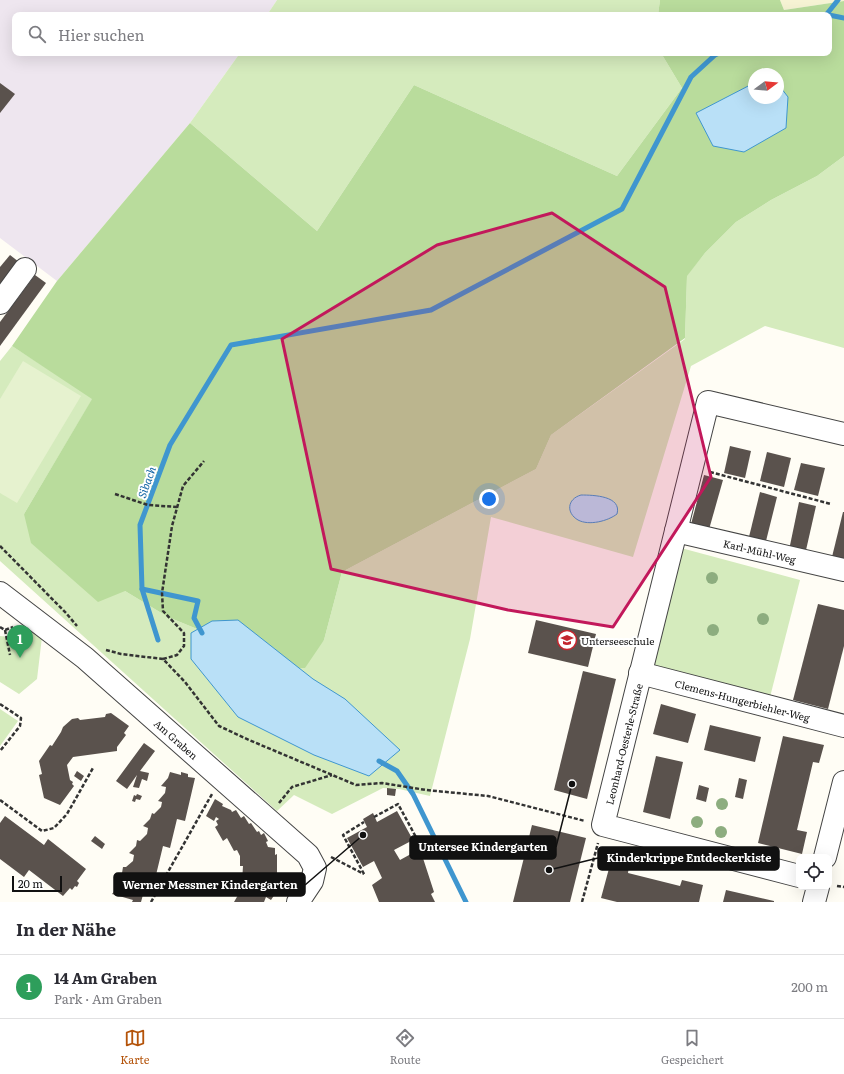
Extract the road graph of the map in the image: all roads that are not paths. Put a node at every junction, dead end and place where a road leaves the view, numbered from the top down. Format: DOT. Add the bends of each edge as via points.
graph roads {
  1 [pos="25,269"];
  2 [pos="0,303"];
  3 [pos="844,434"];
  4 [pos="676,531"];
  5 [pos="844,570"];
  6 [pos="0,592"];
  7 [pos="640,673"];
  8 [pos="844,726"];
  9 [pos="844,782"];
  10 [pos="841,806"];
  11 [pos="826,854"];
  12 [pos="796,875"];
  13 [pos="817,890"];
  14 [pos="298,902"];
  15 [pos="814,902"];
  1 -- 2 [label="street"];
  3 -- 4 [label="street, Leonhard-Oesterle-Straße" via="708,402"];
  4 -- 5 [label="street, Karl-Mühl-Weg"];
  4 -- 7 [label="street, Leonhard-Oesterle-Straße"];
  6 -- 14 [label="street, Am Graben" via="85,658 308,855 315,868 312,881"];
  7 -- 8 [label="street, Clemens-Hungerbiehler-Weg"];
  7 -- 12 [label="street, Leonhard-Oesterle-Straße" via="603,825"];
  9 -- 10 [label="street"];
  10 -- 11 [label="street"];
  13 -- 15 [label="street"];
}
